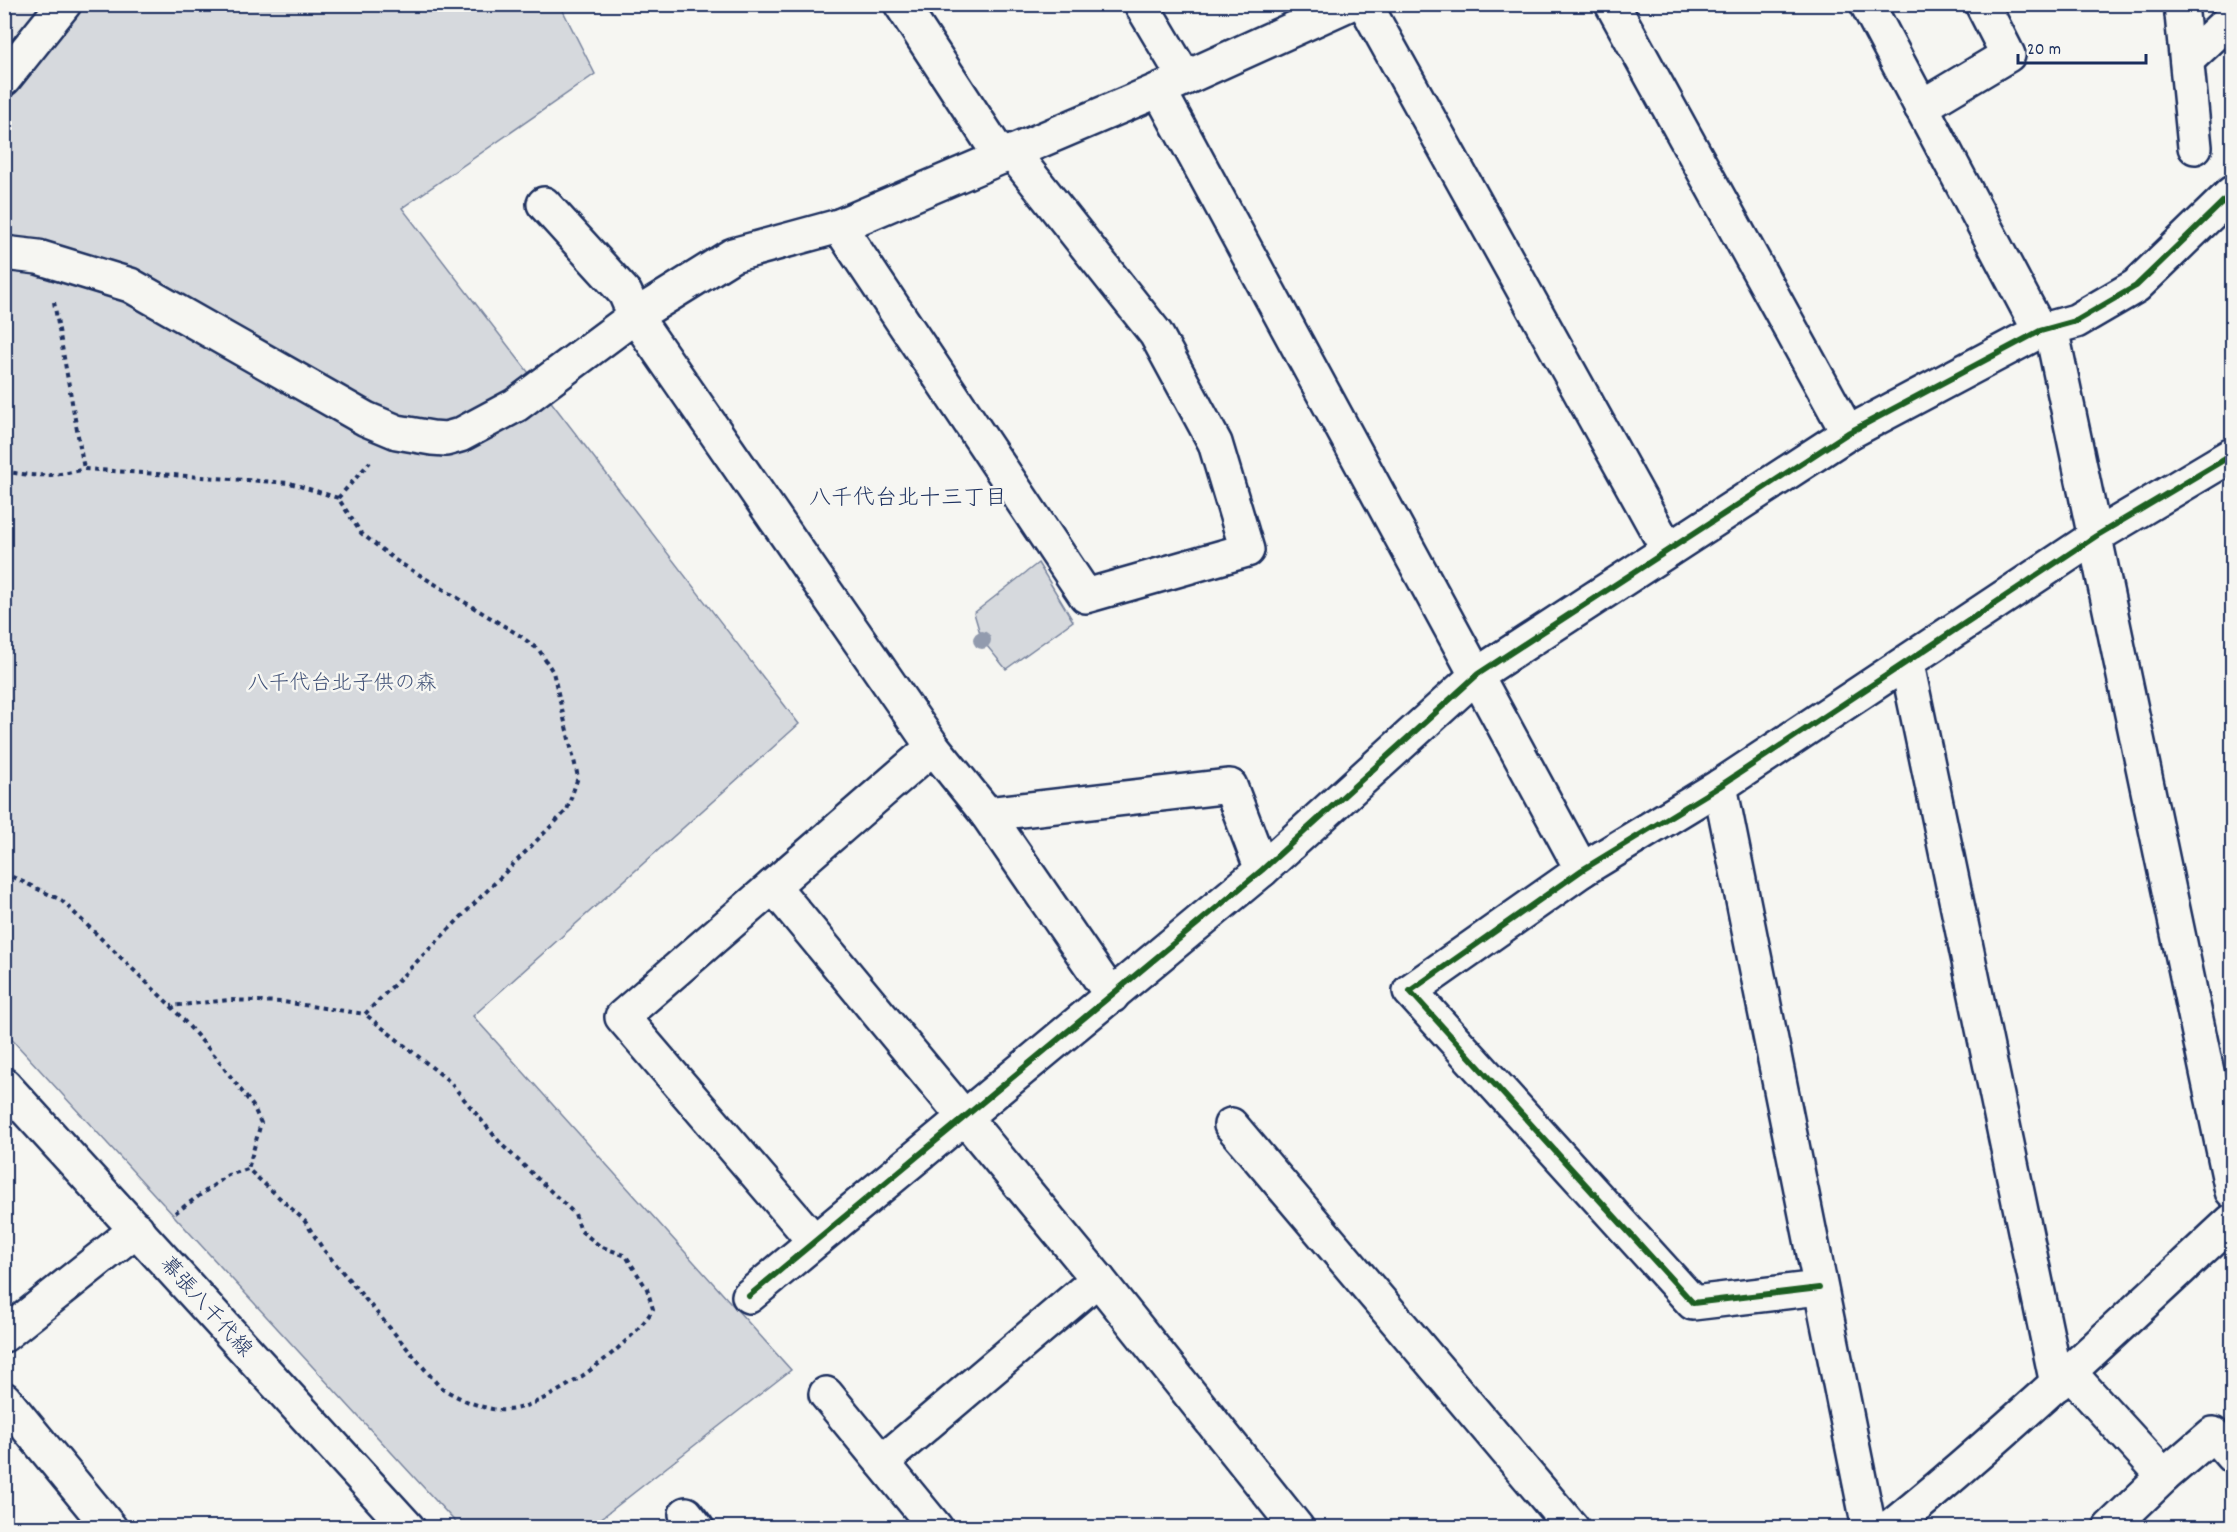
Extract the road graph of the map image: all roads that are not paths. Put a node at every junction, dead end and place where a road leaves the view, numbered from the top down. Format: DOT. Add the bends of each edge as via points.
graph roads {
  1 [pos="63,4"];
  2 [pos="901,4"];
  3 [pos="1140,4"];
  4 [pos="1349,4"];
  5 [pos="1365,4"];
  6 [pos="1612,4"];
  7 [pos="1867,4"];
  8 [pos="1982,4"];
  9 [pos="2181,4"];
  10 [pos="2232,18"];
  11 [pos="2187,60"];
  12 [pos="4,79"];
  13 [pos="1172,84"];
  14 [pos="1922,107"];
  15 [pos="2196,147"];
  16 [pos="1006,155"];
  17 [pos="2232,193"];
  18 [pos="544,204"];
  19 [pos="839,226"];
  20 [pos="4,253"];
  21 [pos="635,316"];
  22 [pos="2045,329"];
  23 [pos="1848,434"];
  24 [pos="2232,455"];
  25 [pos="2096,536"];
  26 [pos="1668,550"];
  27 [pos="1907,664"];
  28 [pos="1478,674"];
  29 [pos="933,747"];
  30 [pos="1720,786"];
  31 [pos="987,814"];
  32 [pos="1262,870"];
  33 [pos="1582,870"];
  34 [pos="773,886"];
  35 [pos="1112,996"];
  36 [pos="4,1085"];
  37 [pos="964,1116"];
  38 [pos="1231,1125"];
  39 [pos="2232,1191"];
  40 [pos="2232,1221"];
  41 [pos="138,1229"];
  42 [pos="814,1241"];
  43 [pos="1098,1279"];
  44 [pos="1820,1288"];
  45 [pos="749,1296"];
  46 [pos="4,1335"];
  47 [pos="2063,1378"];
  48 [pos="826,1394"];
  49 [pos="4,1399"];
  50 [pos="2232,1456"];
  51 [pos="882,1462"];
  52 [pos="2164,1476"];
  53 [pos="110,1527"];
  54 [pos="408,1527"];
  55 [pos="936,1527"];
  56 [pos="1297,1527"];
  57 [pos="1572,1527"];
  58 [pos="1869,1527"];
  59 [pos="1890,1527"];
  60 [pos="2110,1527"];
  1 -- 12 [label="street"];
  2 -- 16 [label="street"];
  3 -- 13 [label="street"];
  4 -- 13 [label="street"];
  5 -- 26 [label="street"];
  6 -- 23 [label="street"];
  7 -- 14 [label="street"];
  8 -- 14 [label="street" via="2007,55"];
  9 -- 11 [label="street"];
  10 -- 11 [label="street"];
  11 -- 15 [label="street"];
  13 -- 16 [label="street"];
  13 -- 28 [label="street"];
  14 -- 22 [label="street"];
  16 -- 19 [label="street"];
  16 -- 19 [label="street" via="1156,334 1215,443 1247,550 1086,596"];
  17 -- 22 [label="street" via="2136,286 2076,321"];
  18 -- 21 [label="street" via="625,292"];
  19 -- 21 [label="street" via="733,255"];
  20 -- 21 [label="street" via="47,260 130,285 366,420 397,432 446,440 516,405"];
  21 -- 29 [label="street"];
  22 -- 23 [label="street"];
  22 -- 25 [label="street"];
  23 -- 26 [label="street"];
  24 -- 25 [label="street"];
  25 -- 27 [label="street"];
  25 -- 39 [label="street"];
  26 -- 28 [label="street"];
  27 -- 30 [label="street"];
  27 -- 47 [label="street"];
  28 -- 32 [label="street"];
  28 -- 33 [label="street"];
  29 -- 31 [label="street"];
  29 -- 34 [label="street"];
  30 -- 33 [label="street"];
  30 -- 44 [label="street"];
  31 -- 32 [label="street" via="1230,786"];
  31 -- 35 [label="street"];
  32 -- 35 [label="street"];
  33 -- 44 [label="street" via="1410,991 1693,1303"];
  34 -- 37 [label="street"];
  34 -- 42 [label="street" via="622,1017"];
  35 -- 37 [label="street"];
  36 -- 41 [label="street, 幕張八千代線"];
  37 -- 42 [label="street"];
  37 -- 43 [label="street"];
  38 -- 57 [label="street"];
  40 -- 47 [label="street"];
  41 -- 46 [label="street"];
  41 -- 54 [label="street, 幕張八千代線"];
  42 -- 45 [label="street"];
  43 -- 51 [label="street"];
  43 -- 56 [label="street"];
  44 -- 58 [label="street"];
  47 -- 52 [label="street"];
  47 -- 59 [label="street" via="1962,1469"];
  48 -- 51 [label="street"];
  49 -- 53 [label="street"];
  50 -- 52 [label="street" via="2213,1434"];
  51 -- 55 [label="street"];
  52 -- 60 [label="street"];
}
